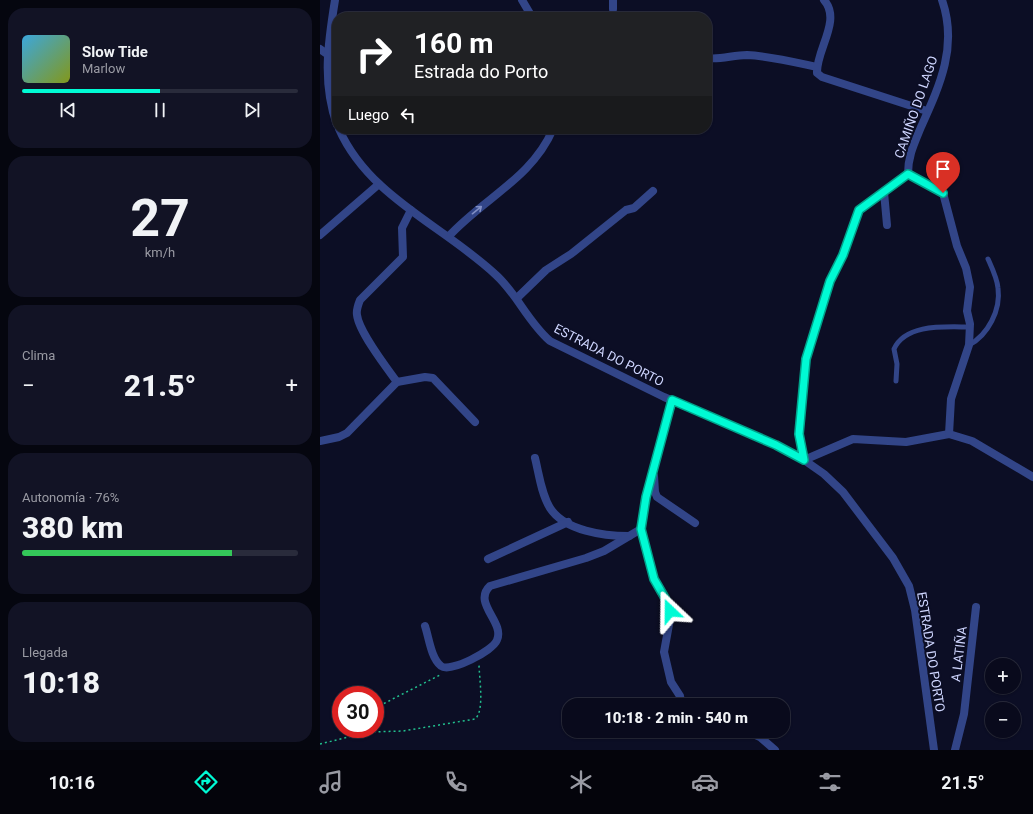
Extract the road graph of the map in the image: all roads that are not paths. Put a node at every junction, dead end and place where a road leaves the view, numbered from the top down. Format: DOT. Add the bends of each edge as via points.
graph roads {
  1 [pos="335,0"];
  2 [pos="522,0"];
  3 [pos="613,0"];
  4 [pos="824,0"];
  5 [pos="942,0"];
  6 [pos="613,9"];
  7 [pos="332,12"];
  8 [pos="529,12"];
  9 [pos="332,13"];
  10 [pos="323,52"];
  11 [pos="712,59"];
  12 [pos="817,67"];
  13 [pos="332,104"];
  14 [pos="927,111"];
  15 [pos="342,134"];
  16 [pos="550,134"];
  17 [pos="908,174"];
  18 [pos="379,184"];
  19 [pos="652,191"];
  20 [pos="884,192"];
  21 [pos="411,210"];
  22 [pos="887,225"];
  23 [pos="320,236"];
  24 [pos="449,236"];
  25 [pos="988,259"];
  26 [pos="517,298"];
  27 [pos="970,327"];
  28 [pos="969,345"];
  29 [pos="896,381"];
  30 [pos="396,382"];
  31 [pos="672,400"];
  32 [pos="475,422"];
  33 [pos="949,434"];
  34 [pos="320,441"];
  35 [pos="535,458"];
  36 [pos="804,460"];
  37 [pos="653,471"];
  38 [pos="1033,477"];
  39 [pos="568,522"];
  40 [pos="695,523"];
  41 [pos="641,529"];
  42 [pos="629,536"];
  43 [pos="488,559"];
  44 [pos="976,607"];
  45 [pos="425,626"];
  46 [pos="680,698"];
  47 [pos="761,738"];
  48 [pos="775,750"];
  49 [pos="934,750"];
  50 [pos="955,750"];
  1 -- 7 [label="street"];
  2 -- 8 [label="street"];
  3 -- 6 [label="street"];
  4 -- 12 [label="street" via="831,13"];
  5 -- 14 [label="street, CAMIÑO DO LAGO" via="948,19 948,48 941,77"];
  9 -- 10 [label="street"];
  10 -- 13 [label="street"];
  11 -- 12 [label="street" via="749,55"];
  12 -- 14 [label="street" via="817,73 822,77"];
  14 -- 17 [label="street, CAMIÑO DO LAGO" via="910,152"];
  15 -- 18 [label="street, ESTRADA DO PORTO" via="358,163"];
  24 -- 16 [label="street, one-way" via="460,224 527,170"];
  17 -- 20 [label="street"];
  17 -- 27 [label="street" via="943,193 970,287 967,311"];
  18 -- 21 [label="street, ESTRADA DO PORTO"];
  18 -- 23 [label="street"];
  19 -- 26 [label="street" via="634,208 626,210 571,254 546,270"];
  20 -- 22 [label="street"];
  20 -- 36 [label="street" via="859,210 815,326 806,359 799,434"];
  21 -- 24 [label="street, ESTRADA DO PORTO"];
  21 -- 30 [label="street" via="402,228 403,257 360,300 357,308 359,322"];
  24 -- 26 [label="street, ESTRADA DO PORTO" via="493,272"];
  25 -- 28 [label="lane" via="998,289 994,316 986,331 976,342"];
  26 -- 31 [label="street, ESTRADA DO PORTO" via="539,331 550,341"];
  27 -- 28 [label="street"];
  27 -- 29 [label="lane" via="916,331 902,337 894,349 897,364"];
  28 -- 33 [label="street" via="951,399"];
  30 -- 32 [label="street" via="433,378"];
  30 -- 34 [label="street" via="347,433"];
  31 -- 36 [label="street, ESTRADA DO PORTO" via="776,445"];
  31 -- 37 [label="street"];
  33 -- 36 [label="street" via="906,442 853,439"];
  33 -- 38 [label="street" via="972,441"];
  35 -- 39 [label="street" via="548,503 554,512"];
  36 -- 49 [label="street, ESTRADA DO PORTO" via="844,492 893,558 909,586 915,610"];
  37 -- 40 [label="street" via="657,497"];
  37 -- 41 [label="street"];
  39 -- 42 [label="street" via="606,536"];
  39 -- 43 [label="street"];
  41 -- 42 [label="street"];
  41 -- 46 [label="street" via="654,579 668,606 670,619 664,652 671,682"];
  42 -- 45 [label="street" via="586,558 490,586 484,593 484,598 498,631 498,637 491,648 448,669 437,661"];
  44 -- 50 [label="street, A LATIÑA" via="964,714"];
  47 -- 48 [label="street"];
}
